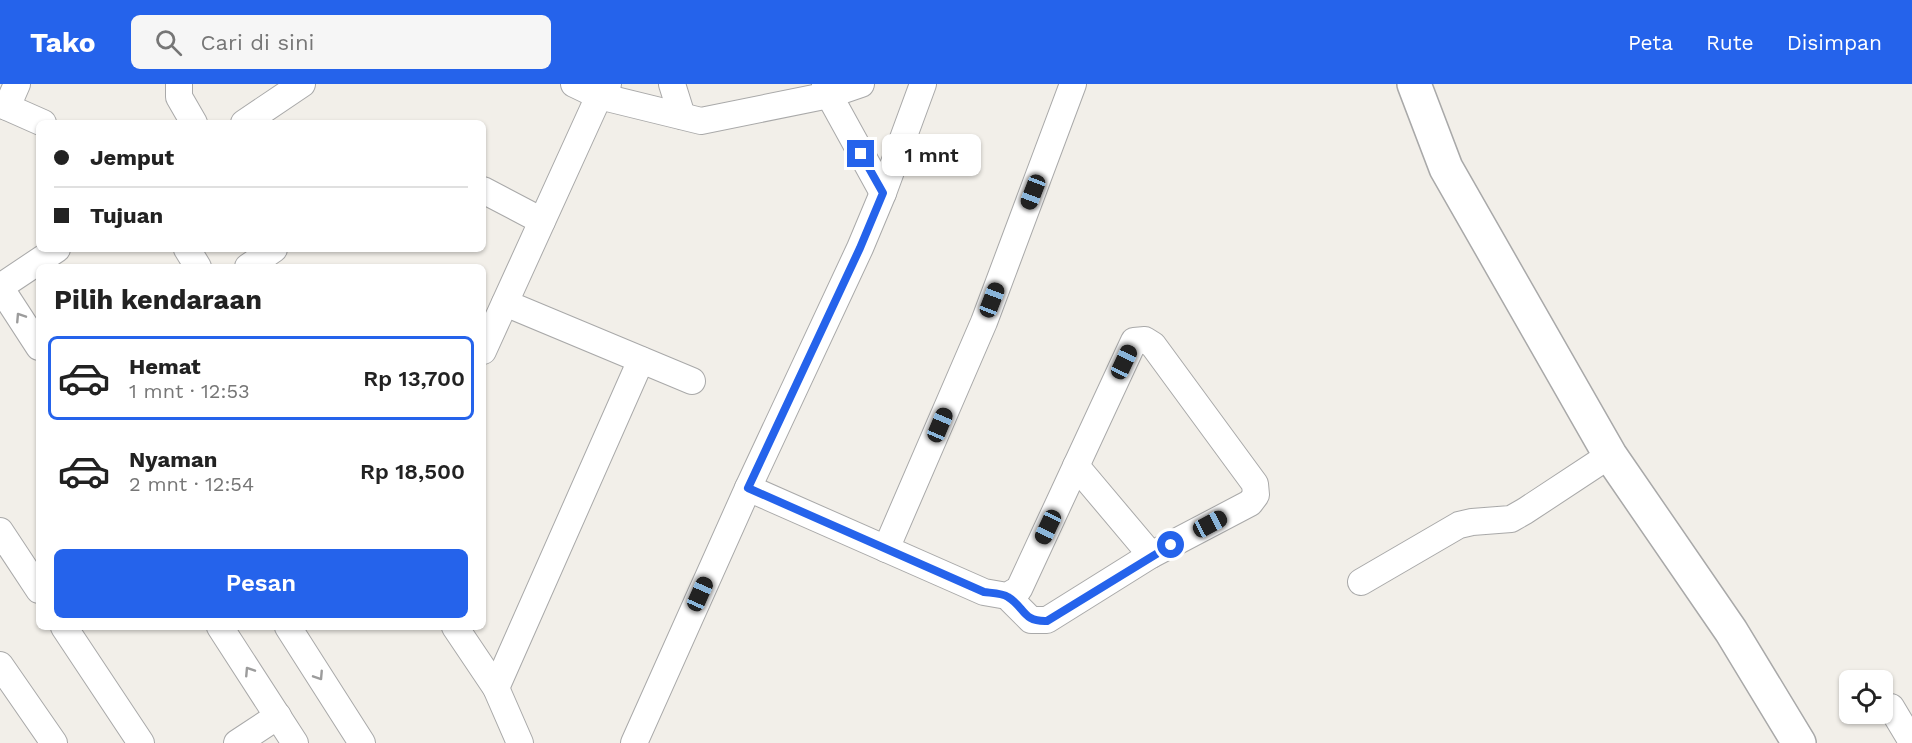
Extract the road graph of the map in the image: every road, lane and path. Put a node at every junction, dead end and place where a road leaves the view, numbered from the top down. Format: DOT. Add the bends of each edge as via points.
graph roads {
  1 [pos="17,84"];
  2 [pos="179,84"];
  3 [pos="302,84"];
  4 [pos="574,84"];
  5 [pos="672,84"];
  6 [pos="861,84"];
  7 [pos="923,84"];
  8 [pos="1073,84"];
  9 [pos="1414,84"];
  10 [pos="603,90"];
  11 [pos="827,90"];
  12 [pos="4,106"];
  13 [pos="682,116"];
  14 [pos="36,120"];
  15 [pos="192,120"];
  16 [pos="248,120"];
  17 [pos="486,192"];
  18 [pos="883,193"];
  19 [pos="542,221"];
  20 [pos="270,252"];
  21 [pos="55,256"];
  22 [pos="41,264"];
  23 [pos="252,264"];
  24 [pos="36,267"];
  25 [pos="0,287"];
  26 [pos="505,303"];
  27 [pos="486,339"];
  28 [pos="36,342"];
  29 [pos="641,360"];
  30 [pos="692,381"];
  31 [pos="1610,455"];
  32 [pos="1076,466"];
  33 [pos="748,488"];
  34 [pos="0,531"];
  35 [pos="886,549"];
  36 [pos="1151,555"];
  37 [pos="1361,582"];
  38 [pos="36,585"];
  39 [pos="1007,596"];
  40 [pos="66,630"];
  41 [pos="222,630"];
  42 [pos="290,630"];
  43 [pos="457,630"];
  44 [pos="0,665"];
  45 [pos="496,688"];
  46 [pos="1893,710"];
  47 [pos="278,716"];
  48 [pos="1912,742"];
  49 [pos="54,743"];
  50 [pos="141,743"];
  51 [pos="237,743"];
  52 [pos="295,743"];
  53 [pos="362,743"];
  54 [pos="520,743"];
  55 [pos="634,743"];
  56 [pos="1799,743"];
  1 -- 12 [label="street"];
  2 -- 15 [label="street" via="179,97"];
  3 -- 16 [label="street"];
  4 -- 10 [label="street"];
  5 -- 13 [label="street"];
  6 -- 11 [label="street"];
  7 -- 18 [label="street"];
  8 -- 35 [label="street" via="984,322"];
  9 -- 31 [label="street" via="1446,168"];
  10 -- 13 [label="street"];
  10 -- 19 [label="street"];
  11 -- 13 [label="street" via="701,121"];
  11 -- 18 [label="street"];
  12 -- 14 [label="street"];
  17 -- 19 [label="street"];
  18 -- 33 [label="street"];
  19 -- 26 [label="street"];
  20 -- 23 [label="street"];
  21 -- 22 [label="street"];
  24 -- 25 [label="street"];
  28 -- 25 [label="street, one-way"];
  26 -- 27 [label="street"];
  26 -- 29 [label="street"];
  29 -- 30 [label="street"];
  29 -- 45 [label="street"];
  31 -- 37 [label="street" via="1511,519 1459,525"];
  31 -- 56 [label="street" via="1731,631"];
  32 -- 36 [label="street"];
  32 -- 36 [label="street" via="1134,341 1144,340 1153,345 1255,484 1256,495 1250,503"];
  32 -- 39 [label="street" via="1019,589"];
  33 -- 35 [label="street"];
  33 -- 55 [label="street"];
  34 -- 38 [label="street"];
  35 -- 39 [label="street" via="984,592"];
  36 -- 39 [label="street" via="1047,621 1031,620"];
  40 -- 50 [label="street"];
  47 -- 41 [label="street, one-way"];
  42 -- 53 [label="street, one-way"];
  43 -- 45 [label="street"];
  44 -- 49 [label="street"];
  45 -- 54 [label="street"];
  46 -- 48 [label="street"];
  47 -- 51 [label="street"];
  47 -- 52 [label="street"];
}
